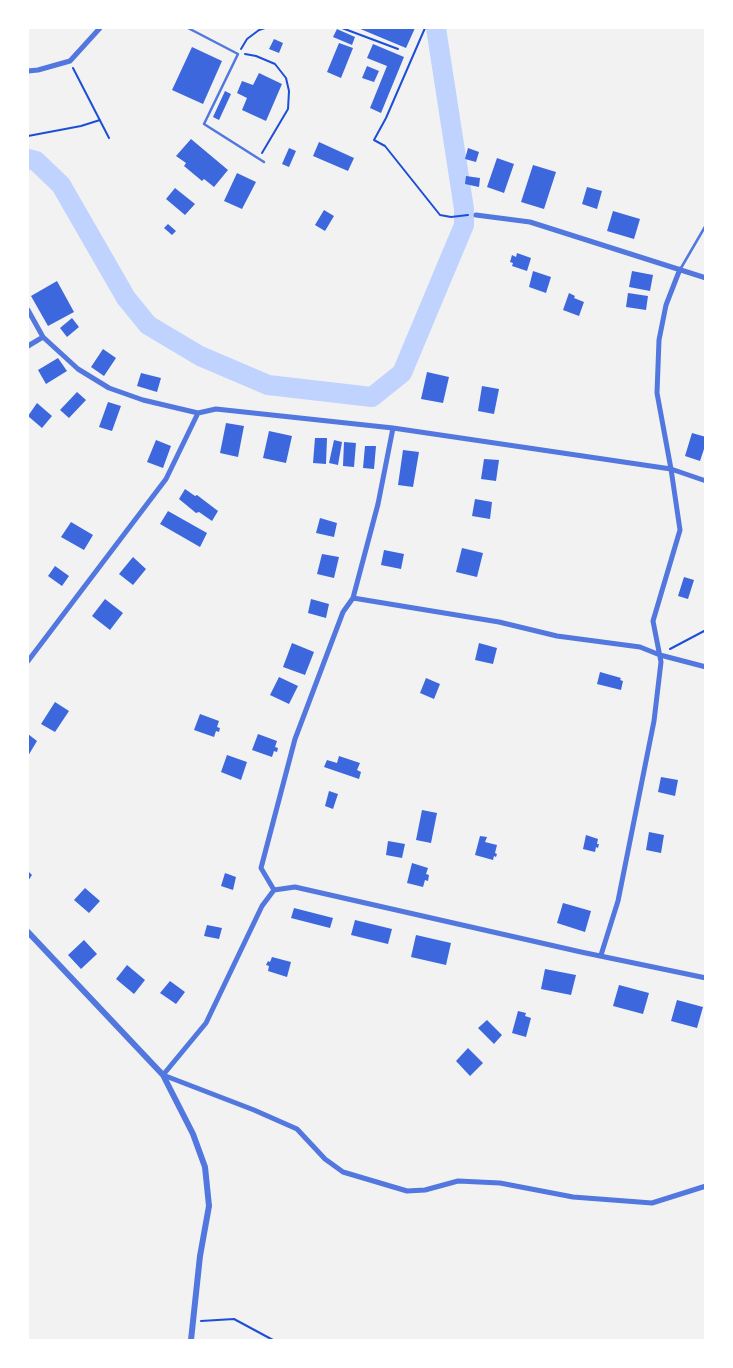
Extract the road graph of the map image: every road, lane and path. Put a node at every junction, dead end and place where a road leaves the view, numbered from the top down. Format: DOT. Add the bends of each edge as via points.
graph roads {
  1 [pos="100,28"];
  2 [pos="188,28"];
  3 [pos="265,28"];
  4 [pos="342,28"];
  5 [pos="425,28"];
  6 [pos="398,49"];
  7 [pos="238,54"];
  8 [pos="70,61"];
  9 [pos="28,71"];
  10 [pos="100,120"];
  11 [pos="28,136"];
  12 [pos="109,138"];
  13 [pos="258,159"];
  14 [pos="264,162"];
  15 [pos="476,215"];
  16 [pos="706,225"];
  17 [pos="680,269"];
  18 [pos="706,278"];
  19 [pos="28,310"];
  20 [pos="43,337"];
  21 [pos="28,346"];
  22 [pos="198,413"];
  23 [pos="393,428"];
  24 [pos="671,469"];
  25 [pos="706,481"];
  26 [pos="353,598"];
  27 [pos="706,630"];
  28 [pos="660,655"];
  29 [pos="28,661"];
  30 [pos="706,667"];
  31 [pos="274,890"];
  32 [pos="28,932"];
  33 [pos="602,956"];
  34 [pos="706,978"];
  35 [pos="163,1075"];
  36 [pos="706,1186"];
  37 [pos="193,1322"];
  38 [pos="191,1340"];
  39 [pos="273,1340"];
  1 -- 8 [label="street"];
  2 -- 7 [label="lane"];
  3 -- 7 [label="path" via="247,39"];
  4 -- 6 [label="path"];
  5 -- 15 [label="path" via="374,140 386,146 440,215"];
  7 -- 13 [label="lane" via="204,124"];
  7 -- 13 [label="path" via="256,56 275,64 286,78 289,91 288,109"];
  8 -- 9 [label="street"];
  8 -- 10 [label="path"];
  10 -- 11 [label="path"];
  10 -- 12 [label="path"];
  13 -- 14 [label="lane"];
  15 -- 17 [label="street" via="530,222"];
  16 -- 17 [label="lane"];
  17 -- 18 [label="street"];
  17 -- 24 [label="street" via="666,305 659,340 657,393"];
  19 -- 20 [label="street"];
  20 -- 21 [label="street"];
  20 -- 22 [label="street" via="78,369 109,388"];
  22 -- 23 [label="street" via="216,408"];
  22 -- 29 [label="street" via="166,479"];
  23 -- 24 [label="street"];
  23 -- 26 [label="street" via="378,504"];
  24 -- 25 [label="street"];
  24 -- 28 [label="street" via="680,530 653,621"];
  26 -- 28 [label="street" via="499,622 557,636 640,647"];
  26 -- 31 [label="street" via="344,612 295,739 261,868"];
  27 -- 28 [label="path"];
  28 -- 30 [label="street"];
  28 -- 33 [label="street" via="654,722 618,901"];
  31 -- 33 [label="street" via="295,887"];
  31 -- 35 [label="street" via="262,906 206,1023"];
  32 -- 35 [label="street"];
  33 -- 34 [label="street"];
  35 -- 36 [label="street" via="298,1129 325,1159 343,1172 407,1191 458,1182 500,1183 573,1197 652,1203"];
  35 -- 37 [label="street" via="193,1134 205,1167 209,1206"];
  37 -- 38 [label="street"];
  37 -- 39 [label="path" via="234,1318"];
}
